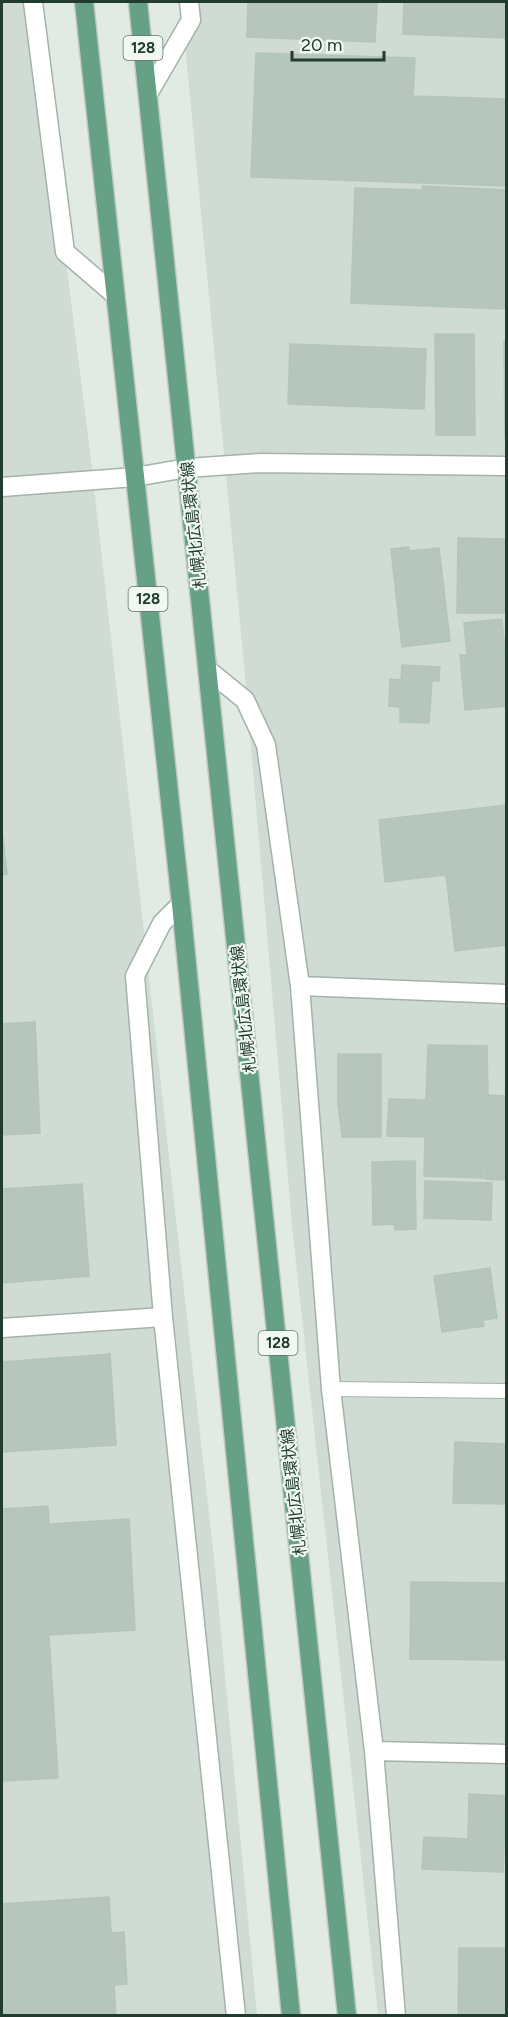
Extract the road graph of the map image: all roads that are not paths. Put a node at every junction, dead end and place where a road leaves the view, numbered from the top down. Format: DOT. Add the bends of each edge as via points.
graph roads {
  1 [pos="33,2"];
  2 [pos="84,2"];
  3 [pos="138,2"];
  4 [pos="189,2"];
  5 [pos="148,94"];
  6 [pos="115,295"];
  7 [pos="507,466"];
  8 [pos="187,468"];
  9 [pos="135,477"];
  10 [pos="2,487"];
  11 [pos="208,670"];
  12 [pos="181,904"];
  13 [pos="300,986"];
  14 [pos="507,994"];
  15 [pos="164,1317"];
  16 [pos="2,1328"];
  17 [pos="331,1389"];
  18 [pos="507,1390"];
  19 [pos="374,1751"];
  20 [pos="507,1754"];
  21 [pos="236,2016"];
  22 [pos="291,2016"];
  23 [pos="347,2016"];
  24 [pos="396,2016"];
  1 -- 6 [label="street" via="65,252"];
  2 -- 6 [label="main road, 128"];
  3 -- 5 [label="main road, 札幌北広島環状線 / 128"];
  4 -- 5 [label="street" via="191,20"];
  5 -- 8 [label="main road, 札幌北広島環状線 / 128"];
  6 -- 9 [label="main road, 128"];
  7 -- 8 [label="street" via="260,463"];
  8 -- 9 [label="street"];
  8 -- 11 [label="main road, 札幌北広島環状線 / 128"];
  9 -- 10 [label="street"];
  9 -- 12 [label="main road, 128"];
  11 -- 13 [label="street" via="245,700 266,745"];
  11 -- 23 [label="main road, 札幌北広島環状線 / 128"];
  12 -- 15 [label="street" via="162,923 135,976"];
  12 -- 22 [label="main road, 128"];
  13 -- 14 [label="street"];
  13 -- 17 [label="street"];
  15 -- 16 [label="street"];
  15 -- 21 [label="street"];
  17 -- 18 [label="lane"];
  17 -- 19 [label="street"];
  19 -- 20 [label="street"];
  19 -- 24 [label="street"];
}
